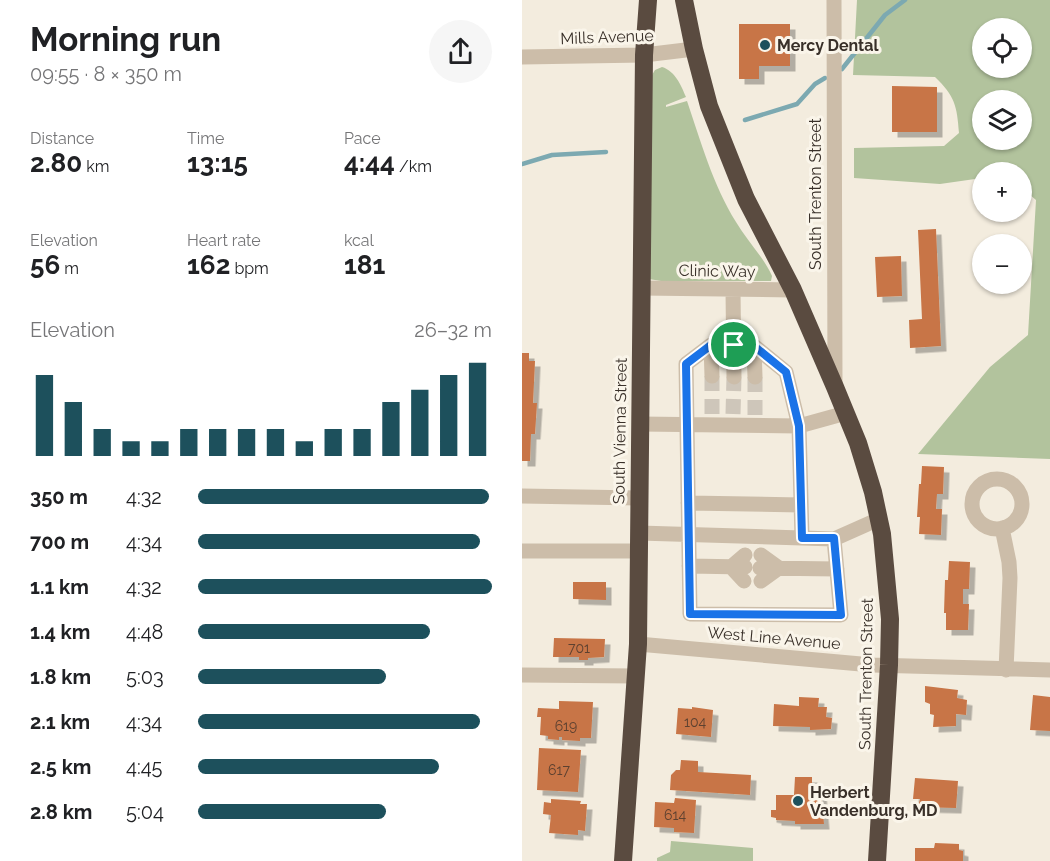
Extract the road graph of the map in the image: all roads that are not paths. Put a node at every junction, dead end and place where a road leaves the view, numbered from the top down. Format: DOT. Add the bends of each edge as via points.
graph roads {
  1 [pos="648,0"];
  2 [pos="684,0"];
  3 [pos="834,0"];
  4 [pos="694,49"];
  5 [pos="644,55"];
  6 [pos="522,57"];
  7 [pos="641,288"];
  8 [pos="733,290"];
  9 [pos="793,290"];
  10 [pos="711,345"];
  11 [pos="734,345"];
  12 [pos="754,346"];
  13 [pos="712,376"];
  14 [pos="734,377"];
  15 [pos="755,377"];
  16 [pos="835,387"];
  17 [pos="846,413"];
  18 [pos="640,424"];
  19 [pos="687,424"];
  20 [pos="799,426"];
  21 [pos="522,496"];
  22 [pos="639,498"];
  23 [pos="688,503"];
  24 [pos="801,505"];
  25 [pos="879,519"];
  26 [pos="1002,528"];
  27 [pos="639,533"];
  28 [pos="689,535"];
  29 [pos="802,538"];
  30 [pos="834,538"];
  31 [pos="522,551"];
  32 [pos="639,551"];
  33 [pos="689,566"];
  34 [pos="837,569"];
  35 [pos="638,644"];
  36 [pos="890,665"];
  37 [pos="1006,670"];
  38 [pos="1050,670"];
  39 [pos="522,675"];
  40 [pos="635,676"];
  41 [pos="623,861"];
  42 [pos="877,861"];
  1 -- 5 [label="highway, South Vienna Street"];
  2 -- 4 [label="highway, South Trenton Street"];
  3 -- 16 [label="street, South Trenton Street"];
  4 -- 5 [label="street, Mills Avenue"];
  4 -- 9 [label="highway, South Trenton Street" via="709,106 746,200"];
  5 -- 6 [label="street, Mills Avenue"];
  5 -- 7 [label="highway, South Vienna Street"];
  7 -- 8 [label="street, Clinic Way"];
  7 -- 18 [label="highway, South Vienna Street"];
  8 -- 9 [label="street, Clinic Way"];
  8 -- 11 [label="street"];
  9 -- 16 [label="highway, South Trenton Street"];
  10 -- 11 [label="street"];
  10 -- 13 [label="street"];
  10 -- 19 [label="street" via="686,364"];
  11 -- 12 [label="street"];
  11 -- 14 [label="street"];
  12 -- 15 [label="street"];
  12 -- 20 [label="street" via="786,372"];
  16 -- 17 [label="highway, South Trenton Street"];
  17 -- 20 [label="street"];
  17 -- 25 [label="highway, South Trenton Street"];
  18 -- 19 [label="street"];
  18 -- 22 [label="highway, South Vienna Street"];
  19 -- 20 [label="street" via="733,419"];
  19 -- 23 [label="street"];
  20 -- 24 [label="street"];
  21 -- 22 [label="street"];
  22 -- 27 [label="highway, South Vienna Street"];
  23 -- 24 [label="street"];
  23 -- 28 [label="street"];
  24 -- 29 [label="street"];
  25 -- 30 [label="street"];
  25 -- 36 [label="highway, South Trenton Street" via="887,577"];
  26 -- 37 [label="street" via="1010,578"];
  27 -- 28 [label="street"];
  27 -- 32 [label="highway, South Vienna Street"];
  28 -- 29 [label="street"];
  28 -- 33 [label="street"];
  29 -- 30 [label="street"];
  30 -- 34 [label="street"];
  31 -- 32 [label="street"];
  32 -- 35 [label="highway, South Vienna Street"];
  33 -- 34 [label="street"];
  33 -- 34 [label="street" via="690,614 841,615"];
  35 -- 36 [label="street, West Line Avenue"];
  35 -- 40 [label="highway, South Vienna Street"];
  36 -- 37 [label="street, West Line Avenue"];
  36 -- 42 [label="highway, South Trenton Street"];
  37 -- 38 [label="street, West Line Avenue"];
  39 -- 40 [label="street"];
  40 -- 41 [label="highway, South Vienna Street"];
}
